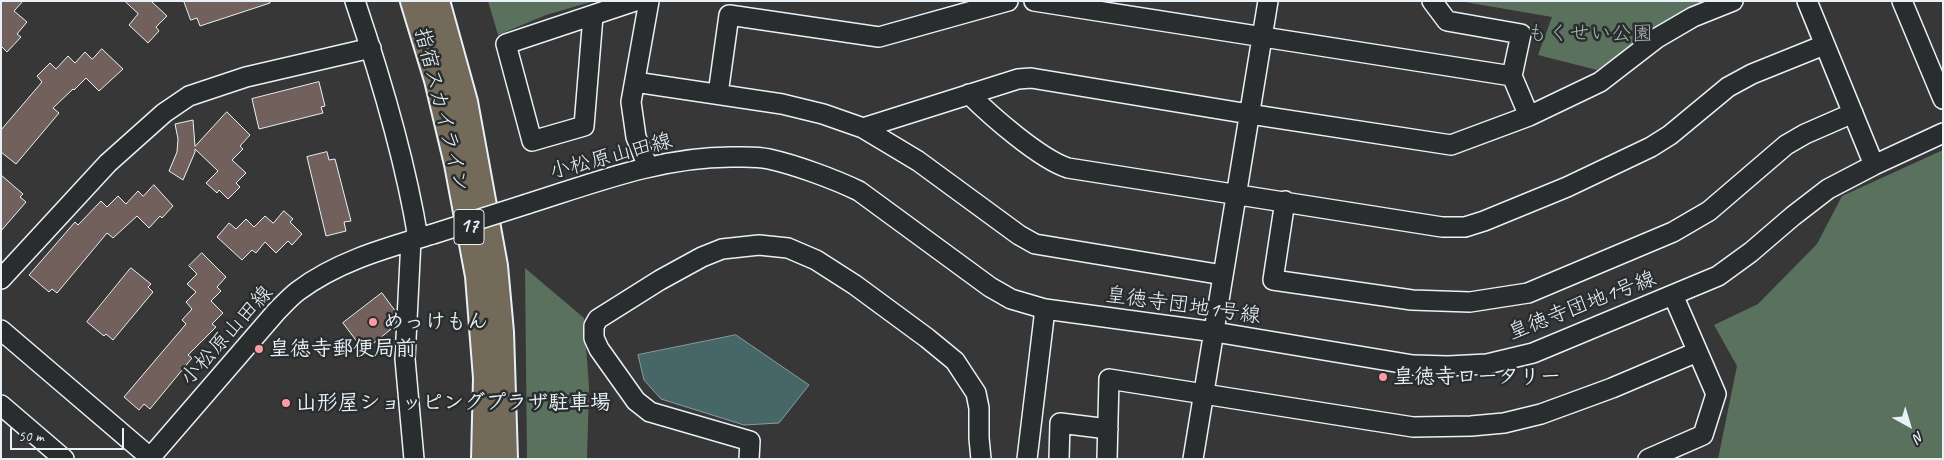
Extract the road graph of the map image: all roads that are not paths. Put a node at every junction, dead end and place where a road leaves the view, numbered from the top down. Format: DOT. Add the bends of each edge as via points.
graph roads {
  1 [pos="355,1"];
  2 [pos="413,1"];
  3 [pos="436,1"];
  4 [pos="635,1"];
  5 [pos="648,1"];
  6 [pos="1008,1"];
  7 [pos="1034,1"];
  8 [pos="1268,1"];
  9 [pos="1432,1"];
  10 [pos="1733,1"];
  11 [pos="1807,1"];
  12 [pos="1902,1"];
  13 [pos="592,16"];
  14 [pos="1261,36"];
  15 [pos="1824,46"];
  16 [pos="371,48"];
  17 [pos="1512,76"];
  18 [pos="634,82"];
  19 [pos="718,94"];
  20 [pos="969,94"];
  21 [pos="1943,99"];
  22 [pos="1852,113"];
  23 [pos="1249,114"];
  24 [pos="1529,116"];
  25 [pos="863,128"];
  26 [pos="1943,133"];
  27 [pos="1874,165"];
  28 [pos="648,167"];
  29 [pos="1236,195"];
  30 [pos="1285,201"];
  31 [pos="420,237"];
  32 [pos="1223,275"];
  33 [pos="1,279"];
  34 [pos="1672,295"];
  35 [pos="1045,309"];
  36 [pos="1,330"];
  37 [pos="1215,332"];
  38 [pos="1698,352"];
  39 [pos="1204,394"];
  40 [pos="5,415"];
  41 [pos="1108,429"];
  42 [pos="150,458"];
  43 [pos="64,459"];
  44 [pos="414,459"];
  45 [pos="484,459"];
  46 [pos="505,459"];
  47 [pos="749,459"];
  48 [pos="981,459"];
  49 [pos="1027,459"];
  50 [pos="1059,459"];
  51 [pos="1107,459"];
  52 [pos="1193,459"];
  53 [pos="1648,459"];
  1 -- 16 [label="street"];
  2 -- 45 [label="main road, 指宿スカイライン / 17" via="437,80 478,276 486,378"];
  3 -- 46 [label="main road, 指宿スカイライン / 17" via="465,102 495,266 501,332"];
  4 -- 13 [label="street"];
  5 -- 18 [label="street"];
  6 -- 19 [label="street" via="879,37 729,15"];
  7 -- 14 [label="street"];
  8 -- 14 [label="street"];
  9 -- 17 [label="street" via="1447,22 1521,34"];
  10 -- 24 [label="street" via="1693,17 1657,38 1600,82"];
  11 -- 15 [label="street"];
  12 -- 21 [label="street"];
  13 -- 13 [label="street" via="584,126 532,141 506,44"];
  14 -- 17 [label="street"];
  14 -- 23 [label="street"];
  15 -- 22 [label="street"];
  15 -- 30 [label="street" via="1752,74 1728,87 1651,147 1567,187 1465,227 1442,227"];
  16 -- 31 [label="street"];
  16 -- 33 [label="street" via="246,77 189,96 164,113 108,163"];
  17 -- 24 [label="street"];
  18 -- 19 [label="street"];
  18 -- 28 [label="street" via="633,120"];
  19 -- 25 [label="street" via="782,104"];
  20 -- 23 [label="street" via="1031,78"];
  20 -- 25 [label="street"];
  20 -- 29 [label="street" via="985,111 1055,164"];
  22 -- 27 [label="street"];
  22 -- 30 [label="street" via="1786,145 1709,211 1673,232 1528,293 1470,302 1412,300 1273,280"];
  23 -- 24 [label="street" via="1451,144"];
  23 -- 29 [label="street"];
  25 -- 32 [label="street" via="918,161 1035,244"];
  26 -- 27 [label="street, 皇徳寺団地1号線"];
  27 -- 34 [label="street, 皇徳寺団地1号線" via="1823,193 1718,276"];
  28 -- 31 [label="street, 小松原山田線, bridge"];
  28 -- 35 [label="street, 小松原山田線" via="712,157 768,159 844,183 859,190 990,287 1011,299"];
  29 -- 30 [label="street"];
  29 -- 32 [label="street"];
  31 -- 42 [label="street, 小松原山田線" via="341,265 298,292 276,312"];
  31 -- 44 [label="street" via="405,359"];
  32 -- 37 [label="street"];
  34 -- 37 [label="street, 皇徳寺団地1号線" via="1533,353 1487,364 1413,365"];
  34 -- 38 [label="street"];
  35 -- 37 [label="street, 皇徳寺団地1号線"];
  35 -- 49 [label="street"];
  36 -- 42 [label="street"];
  37 -- 39 [label="street"];
  38 -- 39 [label="street" via="1576,402 1496,424 1413,427"];
  38 -- 53 [label="street" via="1716,394 1703,435"];
  39 -- 41 [label="street" via="1110,379"];
  39 -- 52 [label="street"];
  40 -- 43 [label="street"];
  41 -- 50 [label="street" via="1060,423"];
  41 -- 51 [label="street"];
  47 -- 48 [label="street" via="750,442 650,412 636,401 599,349 594,338 594,326 598,319 702,257 722,249 759,245 788,248 816,260 920,332 954,361 976,393"];
}
